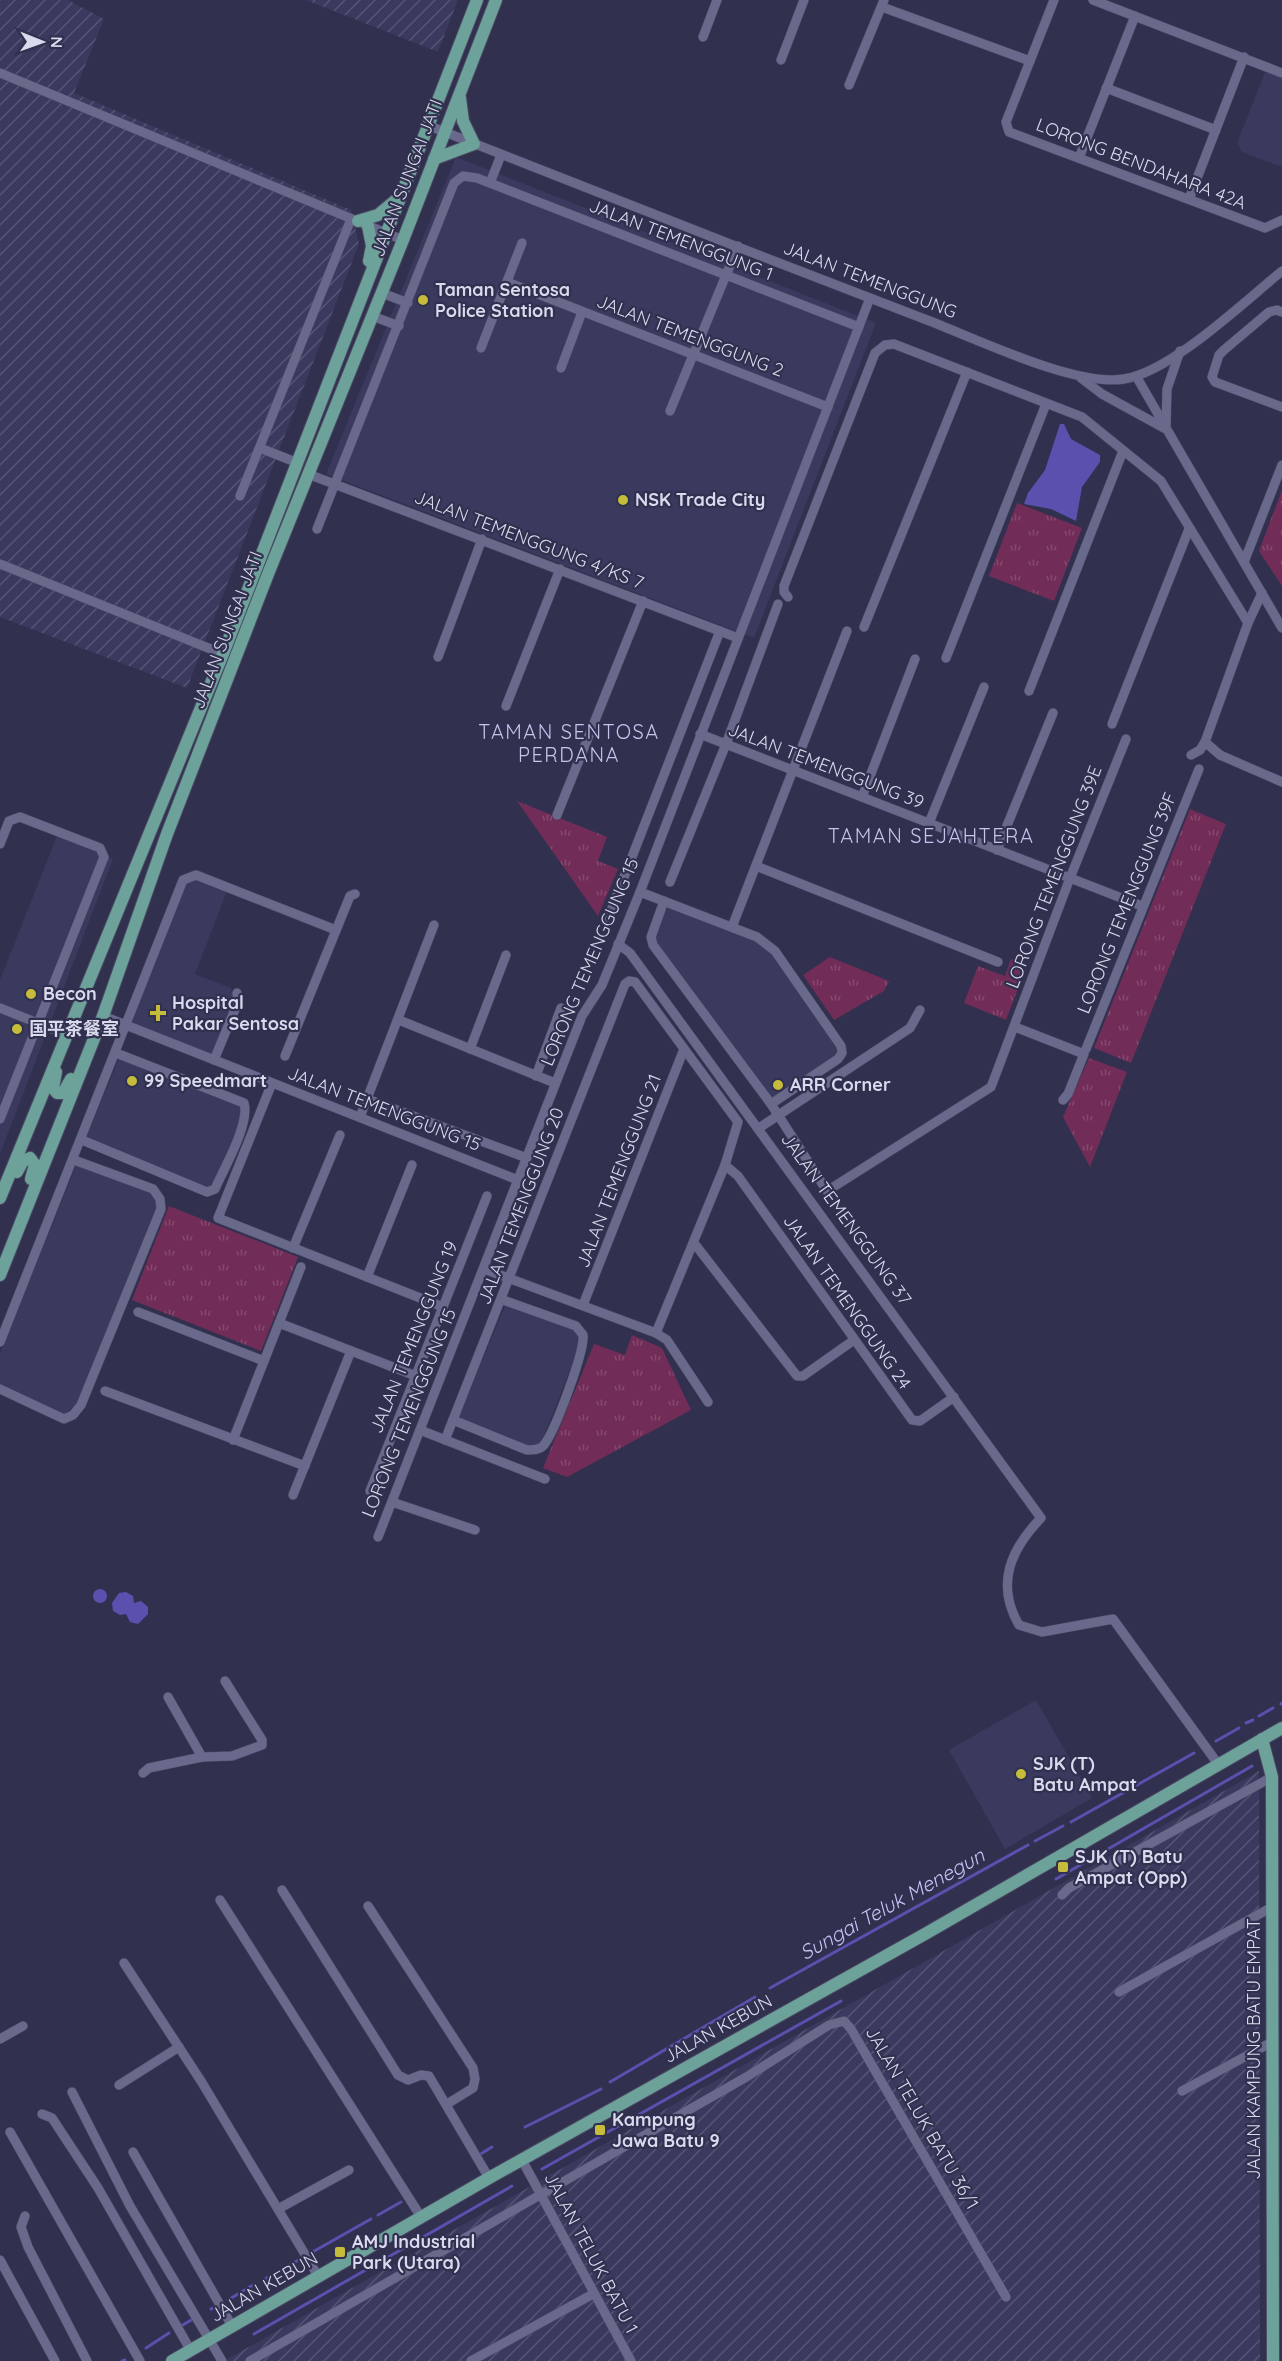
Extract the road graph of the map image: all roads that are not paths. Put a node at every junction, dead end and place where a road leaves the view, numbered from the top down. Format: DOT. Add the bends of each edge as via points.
graph roads {
  1 [pos="477,0"];
  2 [pos="496,0"];
  3 [pos="717,0"];
  4 [pos="804,0"];
  5 [pos="1054,0"];
  6 [pos="1093,0"];
  7 [pos="883,3"];
  8 [pos="1135,16"];
  9 [pos="703,36"];
  10 [pos="1244,57"];
  11 [pos="781,60"];
  12 [pos="1030,61"];
  13 [pos="1282,72"];
  14 [pos="0,73"];
  15 [pos="849,85"];
  16 [pos="1106,88"];
  17 [pos="460,94"];
  18 [pos="427,125"];
  19 [pos="1216,130"];
  20 [pos="445,132"];
  21 [pos="474,144"];
  22 [pos="501,155"];
  23 [pos="1079,158"];
  24 [pos="434,159"];
  25 [pos="492,178"];
  26 [pos="398,199"];
  27 [pos="1189,199"];
  28 [pos="1282,220"];
  29 [pos="359,222"];
  30 [pos="385,232"];
  31 [pos="403,240"];
  32 [pos="522,243"];
  33 [pos="738,246"];
  34 [pos="1282,271"];
  35 [pos="726,275"];
  36 [pos="507,282"];
  37 [pos="365,286"];
  38 [pos="382,293"];
  39 [pos="870,298"];
  40 [pos="408,303"];
  41 [pos="1277,311"];
  42 [pos="582,312"];
  43 [pos="372,315"];
  44 [pos="399,326"];
  45 [pos="859,327"];
  46 [pos="481,348"];
  47 [pos="1180,351"];
  48 [pos="693,355"];
  49 [pos="561,368"];
  50 [pos="967,372"];
  51 [pos="1078,376"];
  52 [pos="1136,376"];
  53 [pos="1046,404"];
  54 [pos="828,407"];
  55 [pos="1282,407"];
  56 [pos="670,411"];
  57 [pos="1166,429"];
  58 [pos="260,448"];
  59 [pos="1123,450"];
  60 [pos="298,464"];
  61 [pos="1282,465"];
  62 [pos="308,474"];
  63 [pos="336,484"];
  64 [pos="240,496"];
  65 [pos="317,529"];
  66 [pos="1189,530"];
  67 [pos="482,539"];
  68 [pos="1244,562"];
  69 [pos="0,564"];
  70 [pos="560,569"];
  71 [pos="1262,593"];
  72 [pos="788,597"];
  73 [pos="643,601"];
  74 [pos="778,604"];
  75 [pos="1248,623"];
  76 [pos="864,627"];
  77 [pos="1282,628"];
  78 [pos="720,631"];
  79 [pos="847,631"];
  80 [pos="738,638"];
  81 [pos="223,654"];
  82 [pos="438,657"];
  83 [pos="946,658"];
  84 [pos="915,659"];
  85 [pos="984,687"];
  86 [pos="1029,691"];
  87 [pos="506,706"];
  88 [pos="1053,713"];
  89 [pos="1112,724"];
  90 [pos="700,734"];
  91 [pos="1126,740"];
  92 [pos="1205,742"];
  93 [pos="726,744"];
  94 [pos="1191,755"];
  95 [pos="1198,769"];
  96 [pos="793,770"];
  97 [pos="1282,782"];
  98 [pos="862,797"];
  99 [pos="557,815"];
  100 [pos="929,823"];
  101 [pos="0,844"];
  102 [pos="997,850"];
  103 [pos="756,866"];
  104 [pos="1070,878"];
  105 [pos="670,882"];
  106 [pos="640,892"];
  107 [pos="355,894"];
  108 [pos="664,901"];
  109 [pos="1142,906"];
  110 [pos="607,921"];
  111 [pos="434,925"];
  112 [pos="732,927"];
  113 [pos="336,930"];
  114 [pos="618,944"];
  115 [pos="506,955"];
  116 [pos="998,962"];
  117 [pos="237,993"];
  118 [pos="0,1008"];
  119 [pos="561,1008"];
  120 [pos="920,1010"];
  121 [pos="103,1016"];
  122 [pos="399,1020"];
  123 [pos="38,1023"];
  124 [pos="127,1026"];
  125 [pos="1015,1026"];
  126 [pos="64,1037"];
  127 [pos="684,1048"];
  128 [pos="470,1049"];
  129 [pos="89,1050"];
  130 [pos="1085,1051"];
  131 [pos="116,1053"];
  132 [pos="285,1056"];
  133 [pos="214,1060"];
  134 [pos="536,1076"];
  135 [pos="272,1083"];
  136 [pos="555,1083"];
  137 [pos="368,1099"];
  138 [pos="1063,1100"];
  139 [pos="771,1104"];
  140 [pos="778,1116"];
  141 [pos="360,1117"];
  142 [pos="0,1119"];
  143 [pos="759,1128"];
  144 [pos="340,1135"];
  145 [pos="82,1140"];
  146 [pos="527,1158"];
  147 [pos="74,1160"];
  148 [pos="412,1165"];
  149 [pos="725,1165"];
  150 [pos="518,1180"];
  151 [pos="487,1196"];
  152 [pos="0,1200"];
  153 [pos="21,1223"];
  154 [pos="694,1243"];
  155 [pos="293,1248"];
  156 [pos="301,1267"];
  157 [pos="484,1269"];
  158 [pos="0,1275"];
  159 [pos="367,1277"];
  160 [pos="508,1278"];
  161 [pos="502,1300"];
  162 [pos="583,1305"];
  163 [pos="443,1307"];
  164 [pos="138,1312"];
  165 [pos="279,1323"];
  166 [pos="656,1333"];
  167 [pos="854,1340"];
  168 [pos="0,1342"];
  169 [pos="351,1351"];
  170 [pos="264,1361"];
  171 [pos="416,1376"];
  172 [pos="0,1389"];
  173 [pos="105,1391"];
  174 [pos="954,1397"];
  175 [pos="708,1402"];
  176 [pos="453,1420"];
  177 [pos="420,1430"];
  178 [pos="233,1440"];
  179 [pos="445,1440"];
  180 [pos="305,1466"];
  181 [pos="545,1479"];
  182 [pos="370,1491"];
  183 [pos="293,1495"];
  184 [pos="392,1502"];
  185 [pos="475,1530"];
  186 [pos="378,1537"];
  187 [pos="225,1681"];
  188 [pos="168,1696"];
  189 [pos="1282,1728"];
  190 [pos="1263,1738"];
  191 [pos="202,1756"];
  192 [pos="1218,1764"];
  193 [pos="143,1773"];
  194 [pos="1272,1777"];
  195 [pos="282,1890"];
  196 [pos="1062,1895"];
  197 [pos="220,1900"];
  198 [pos="368,1906"];
  199 [pos="1272,1907"];
  200 [pos="124,1963"];
  201 [pos="1119,1992"];
  202 [pos="23,2026"];
  203 [pos="0,2039"];
  204 [pos="1272,2042"];
  205 [pos="178,2047"];
  206 [pos="119,2085"];
  207 [pos="1182,2091"];
  208 [pos="72,2092"];
  209 [pos="447,2104"];
  210 [pos="42,2114"];
  211 [pos="10,2132"];
  212 [pos="133,2152"];
  213 [pos="1277,2157"];
  214 [pos="522,2160"];
  215 [pos="349,2170"];
  216 [pos="489,2178"];
  217 [pos="540,2194"];
  218 [pos="278,2209"];
  219 [pos="25,2216"];
  220 [pos="421,2217"];
  221 [pos="0,2260"];
  222 [pos="318,2276"];
  223 [pos="593,2294"];
  224 [pos="1006,2297"];
  225 [pos="232,2326"];
  226 [pos="209,2339"];
  227 [pos="191,2351"];
  228 [pos="55,2361"];
  229 [pos="87,2361"];
  230 [pos="140,2361"];
  231 [pos="172,2361"];
  232 [pos="222,2361"];
  233 [pos="250,2361"];
  234 [pos="471,2361"];
  235 [pos="631,2361"];
  236 [pos="1273,2361"];
  1 -- 18 [label="main road, JALAN SUNGAI JATI"];
  2 -- 17 [label="main road, JALAN SUNGAI JATI"];
  3 -- 9 [label="street"];
  4 -- 11 [label="street"];
  5 -- 12 [label="street"];
  6 -- 8 [label="street"];
  7 -- 12 [label="street"];
  7 -- 15 [label="street"];
  8 -- 10 [label="street"];
  8 -- 16 [label="street"];
  10 -- 13 [label="street"];
  10 -- 19 [label="street"];
  12 -- 23 [label="street, LORONG BENDAHARA 42A" via="1006,128"];
  14 -- 29 [label="street"];
  16 -- 19 [label="street"];
  16 -- 23 [label="street"];
  17 -- 20 [label="main road, JALAN SUNGAI JATI"];
  17 -- 21 [label="main road" via="463,121"];
  18 -- 20 [label="street, JALAN TEMENGGUNG"];
  18 -- 26 [label="main road, JALAN SUNGAI JATI"];
  19 -- 27 [label="street"];
  20 -- 21 [label="street, JALAN TEMENGGUNG"];
  20 -- 24 [label="main road, JALAN SUNGAI JATI"];
  21 -- 22 [label="street, JALAN TEMENGGUNG"];
  21 -- 24 [label="main road"];
  22 -- 25 [label="street"];
  22 -- 33 [label="street, JALAN TEMENGGUNG"];
  23 -- 27 [label="street, LORONG BENDAHARA 42A"];
  24 -- 31 [label="main road, JALAN SUNGAI JATI"];
  25 -- 35 [label="street, JALAN TEMENGGUNG 1"];
  25 -- 40 [label="street, JALAN TEMENGGUNG 1" via="463,176 454,183"];
  26 -- 29 [label="main road" via="378,215"];
  26 -- 30 [label="main road, JALAN SUNGAI JATI"];
  27 -- 28 [label="street, LORONG BENDAHARA 42A" via="1265,228"];
  29 -- 30 [label="street"];
  29 -- 37 [label="main road" via="372,246"];
  29 -- 58 [label="street"];
  30 -- 31 [label="street"];
  30 -- 37 [label="main road, JALAN SUNGAI JATI"];
  31 -- 38 [label="main road, JALAN SUNGAI JATI"];
  32 -- 36 [label="street"];
  33 -- 35 [label="street"];
  33 -- 39 [label="street, JALAN TEMENGGUNG"];
  34 -- 47 [label="street, JALAN TEMENGGUNG"];
  35 -- 45 [label="street, JALAN TEMENGGUNG 1"];
  35 -- 48 [label="street"];
  36 -- 42 [label="street, JALAN TEMENGGUNG 2"];
  36 -- 46 [label="street"];
  37 -- 60 [label="main road, JALAN SUNGAI JATI"];
  38 -- 40 [label="street"];
  38 -- 43 [label="main road, JALAN SUNGAI JATI"];
  39 -- 45 [label="street, LORONG TEMENGGUNG 15"];
  39 -- 51 [label="street, JALAN TEMENGGUNG"];
  40 -- 44 [label="street, JALAN TEMENGGUNG 1"];
  41 -- 55 [label="street" via="1219,355 1212,377 1215,382"];
  42 -- 48 [label="street, JALAN TEMENGGUNG 2"];
  42 -- 49 [label="street"];
  43 -- 44 [label="street"];
  43 -- 62 [label="main road, JALAN SUNGAI JATI"];
  44 -- 63 [label="street, JALAN TEMENGGUNG 1"];
  45 -- 54 [label="street, LORONG TEMENGGUNG 15"];
  47 -- 52 [label="street, JALAN TEMENGGUNG"];
  47 -- 57 [label="street" via="1167,389"];
  48 -- 54 [label="street, JALAN TEMENGGUNG 2"];
  48 -- 56 [label="street"];
  50 -- 53 [label="street"];
  50 -- 72 [label="street" via="894,344 875,353 784,586"];
  50 -- 76 [label="street"];
  51 -- 52 [label="street, JALAN TEMENGGUNG" via="1113,380"];
  51 -- 57 [label="street" via="1102,394"];
  52 -- 57 [label="street"];
  53 -- 59 [label="street" via="1082,417"];
  53 -- 83 [label="street"];
  54 -- 80 [label="street, LORONG TEMENGGUNG 15"];
  57 -- 68 [label="street"];
  58 -- 60 [label="street"];
  58 -- 64 [label="street"];
  59 -- 66 [label="street" via="1161,481"];
  59 -- 86 [label="street"];
  60 -- 81 [label="main road, JALAN SUNGAI JATI"];
  61 -- 68 [label="street"];
  62 -- 63 [label="street, JALAN TEMENGGUNG 4/KS 7"];
  62 -- 121 [label="main road, JALAN SUNGAI JATI" via="167,834"];
  63 -- 65 [label="street, JALAN TEMENGGUNG 1"];
  63 -- 67 [label="street, JALAN TEMENGGUNG 4/KS 7"];
  66 -- 75 [label="street"];
  66 -- 89 [label="street"];
  67 -- 70 [label="street, JALAN TEMENGGUNG 4/KS 7"];
  67 -- 82 [label="street"];
  68 -- 71 [label="street"];
  69 -- 81 [label="street"];
  70 -- 73 [label="street, JALAN TEMENGGUNG 4/KS 7"];
  70 -- 87 [label="street"];
  71 -- 75 [label="street"];
  71 -- 77 [label="street"];
  73 -- 78 [label="street, JALAN TEMENGGUNG 4/KS 7"];
  73 -- 99 [label="street"];
  74 -- 93 [label="street"];
  75 -- 92 [label="street"];
  78 -- 80 [label="street, JALAN TEMENGGUNG 4/KS 7"];
  78 -- 110 [label="street"];
  79 -- 96 [label="street"];
  80 -- 90 [label="street, LORONG TEMENGGUNG 15"];
  81 -- 126 [label="main road, JALAN SUNGAI JATI"];
  84 -- 98 [label="street"];
  85 -- 100 [label="street"];
  88 -- 102 [label="street"];
  90 -- 93 [label="street, JALAN TEMENGGUNG 39"];
  90 -- 106 [label="street, LORONG TEMENGGUNG 15"];
  91 -- 104 [label="street, LORONG TEMENGGUNG 39E"];
  92 -- 94 [label="street"];
  92 -- 97 [label="street" via="1220,755"];
  93 -- 96 [label="street, JALAN TEMENGGUNG 39"];
  93 -- 105 [label="street"];
  95 -- 109 [label="street, LORONG TEMENGGUNG 39F"];
  96 -- 98 [label="street, JALAN TEMENGGUNG 39"];
  96 -- 103 [label="street"];
  98 -- 100 [label="street, JALAN TEMENGGUNG 39"];
  100 -- 102 [label="street, JALAN TEMENGGUNG 39"];
  101 -- 123 [label="street" via="9,821 20,817 100,848 104,857"];
  102 -- 104 [label="street, JALAN TEMENGGUNG 39"];
  103 -- 112 [label="street"];
  103 -- 116 [label="street"];
  104 -- 109 [label="street, JALAN TEMENGGUNG 39"];
  104 -- 125 [label="street, LORONG TEMENGGUNG 39E"];
  106 -- 108 [label="street"];
  106 -- 114 [label="street, LORONG TEMENGGUNG 15"];
  107 -- 113 [label="street" via="350,896"];
  108 -- 112 [label="street"];
  108 -- 139 [label="street" via="651,937 653,945"];
  109 -- 130 [label="street, LORONG TEMENGGUNG 39F"];
  111 -- 122 [label="street"];
  112 -- 139 [label="street" via="757,937 775,951 841,1046 838,1059"];
  113 -- 124 [label="street" via="196,875 183,880"];
  113 -- 132 [label="street"];
  114 -- 136 [label="street, LORONG TEMENGGUNG 15" via="602,984 582,1016"];
  114 -- 143 [label="street, JALAN TEMENGGUNG 37" via="630,953"];
  115 -- 128 [label="street"];
  117 -- 133 [label="street" via="238,1002"];
  118 -- 123 [label="street"];
  119 -- 134 [label="street"];
  120 -- 140 [label="street" via="910,1029"];
  121 -- 124 [label="street, JALAN TEMENGGUNG 15"];
  121 -- 129 [label="main road, JALAN SUNGAI JATI"];
  122 -- 128 [label="street"];
  122 -- 137 [label="street"];
  123 -- 126 [label="street"];
  123 -- 142 [label="street"];
  124 -- 131 [label="street"];
  124 -- 133 [label="street, JALAN TEMENGGUNG 15"];
  125 -- 130 [label="street"];
  125 -- 140 [label="street, LORONG TEMENGGUNG 39E" via="991,1087 827,1191"];
  126 -- 129 [label="main road" via="53,1088 57,1093 63,1093"];
  126 -- 152 [label="main road, JALAN SUNGAI JATI"];
  127 -- 149 [label="street" via="736,1117 738,1127"];
  127 -- 160 [label="street, JALAN TEMENGGUNG 20" via="635,982 625,984"];
  127 -- 162 [label="street, JALAN TEMENGGUNG 21"];
  128 -- 134 [label="street"];
  129 -- 153 [label="main road, JALAN SUNGAI JATI"];
  130 -- 138 [label="street, LORONG TEMENGGUNG 39F"];
  131 -- 145 [label="street"];
  131 -- 145 [label="street" via="244,1103 247,1113 234,1147 215,1189 207,1192"];
  133 -- 135 [label="street, JALAN TEMENGGUNG 15"];
  134 -- 136 [label="street"];
  135 -- 141 [label="street, JALAN TEMENGGUNG 15"];
  135 -- 155 [label="street" via="218,1218"];
  136 -- 146 [label="street, LORONG TEMENGGUNG 15"];
  137 -- 141 [label="street"];
  137 -- 146 [label="street"];
  139 -- 140 [label="street"];
  140 -- 143 [label="street"];
  141 -- 150 [label="street, JALAN TEMENGGUNG 15"];
  143 -- 174 [label="street, JALAN TEMENGGUNG 37"];
  144 -- 155 [label="street"];
  145 -- 147 [label="street"];
  146 -- 150 [label="street, LORONG TEMENGGUNG 15"];
  147 -- 168 [label="street"];
  147 -- 172 [label="street" via="153,1189 161,1209 81,1405 73,1415 64,1419"];
  148 -- 159 [label="street"];
  149 -- 154 [label="street"];
  149 -- 167 [label="street, JALAN TEMENGGUNG 24" via="738,1176"];
  150 -- 157 [label="street, LORONG TEMENGGUNG 15"];
  151 -- 163 [label="street, JALAN TEMENGGUNG 19"];
  152 -- 153 [label="main road" via="23,1161 27,1157 34,1160"];
  153 -- 158 [label="main road, JALAN SUNGAI JATI"];
  154 -- 166 [label="street"];
  154 -- 167 [label="street" via="797,1376 803,1376"];
  155 -- 159 [label="street"];
  156 -- 165 [label="street"];
  157 -- 160 [label="street"];
  157 -- 177 [label="street, LORONG TEMENGGUNG 15"];
  159 -- 163 [label="street"];
  160 -- 161 [label="street, JALAN TEMENGGUNG 20"];
  160 -- 162 [label="street"];
  161 -- 176 [label="street, JALAN TEMENGGUNG 20"];
  161 -- 176 [label="street" via="576,1326 583,1335 582,1353 559,1411 544,1445 536,1450 527,1450"];
  162 -- 166 [label="street"];
  163 -- 171 [label="street, JALAN TEMENGGUNG 19"];
  164 -- 170 [label="street"];
  165 -- 169 [label="street"];
  165 -- 170 [label="street"];
  166 -- 175 [label="street" via="667,1340"];
  167 -- 174 [label="street, JALAN TEMENGGUNG 24" via="912,1419 920,1421"];
  169 -- 171 [label="street"];
  169 -- 180 [label="street"];
  170 -- 178 [label="street"];
  171 -- 182 [label="street, JALAN TEMENGGUNG 19"];
  173 -- 178 [label="street"];
  174 -- 192 [label="street, JALAN TEMENGGUNG 37" via="1041,1518 1014,1552 1010,1568 1007,1601 1019,1625 1042,1632 1113,1619"];
  176 -- 179 [label="street, JALAN TEMENGGUNG 20"];
  177 -- 179 [label="street"];
  177 -- 184 [label="street, LORONG TEMENGGUNG 15"];
  178 -- 180 [label="street"];
  179 -- 181 [label="street"];
  180 -- 183 [label="street"];
  184 -- 185 [label="street"];
  184 -- 186 [label="street, LORONG TEMENGGUNG 15"];
  187 -- 191 [label="street" via="262,1745 232,1756"];
  188 -- 191 [label="street"];
  189 -- 190 [label="main road, JALAN KEBUN"];
  190 -- 192 [label="main road, JALAN KEBUN"];
  190 -- 194 [label="main road, JALAN KAMPUNG BATU EMPAT"];
  191 -- 193 [label="street" via="149,1768"];
  192 -- 214 [label="main road, JALAN KEBUN"];
  194 -- 196 [label="street"];
  194 -- 199 [label="main road, JALAN KAMPUNG BATU EMPAT"];
  195 -- 209 [label="street" via="398,2075 408,2080 421,2074 429,2076"];
  197 -- 220 [label="street"];
  198 -- 209 [label="street" via="473,2068 473,2088"];
  199 -- 201 [label="street"];
  199 -- 204 [label="main road, JALAN KAMPUNG BATU EMPAT"];
  200 -- 205 [label="street"];
  202 -- 203 [label="street"];
  204 -- 207 [label="street"];
  204 -- 213 [label="main road, JALAN KAMPUNG BATU EMPAT"];
  205 -- 206 [label="street"];
  205 -- 218 [label="street"];
  208 -- 226 [label="street" via="124,2196"];
  209 -- 216 [label="street"];
  210 -- 227 [label="street" via="52,2118 98,2188"];
  211 -- 230 [label="street"];
  212 -- 225 [label="street"];
  213 -- 236 [label="main road, JALAN KAMPUNG BATU EMPAT"];
  214 -- 216 [label="main road, JALAN KEBUN"];
  214 -- 217 [label="street, JALAN TELUK BATU 1"];
  215 -- 218 [label="street"];
  216 -- 220 [label="main road, JALAN KEBUN"];
  217 -- 223 [label="street, JALAN TELUK BATU 1"];
  217 -- 224 [label="street, JALAN TELUK BATU 36/1" via="748,2076 829,2025 844,2020"];
  217 -- 233 [label="street, JALAN TELUK BATU 36/1"];
  218 -- 222 [label="street"];
  219 -- 229 [label="street" via="21,2227 28,2247"];
  220 -- 222 [label="main road, JALAN KEBUN"];
  221 -- 228 [label="street"];
  222 -- 225 [label="main road, JALAN KEBUN"];
  223 -- 234 [label="street"];
  223 -- 235 [label="street, JALAN TELUK BATU 1"];
  225 -- 226 [label="main road, JALAN KEBUN"];
  226 -- 227 [label="main road, JALAN KEBUN"];
  226 -- 232 [label="street"];
  227 -- 231 [label="main road, JALAN KEBUN"];
}
